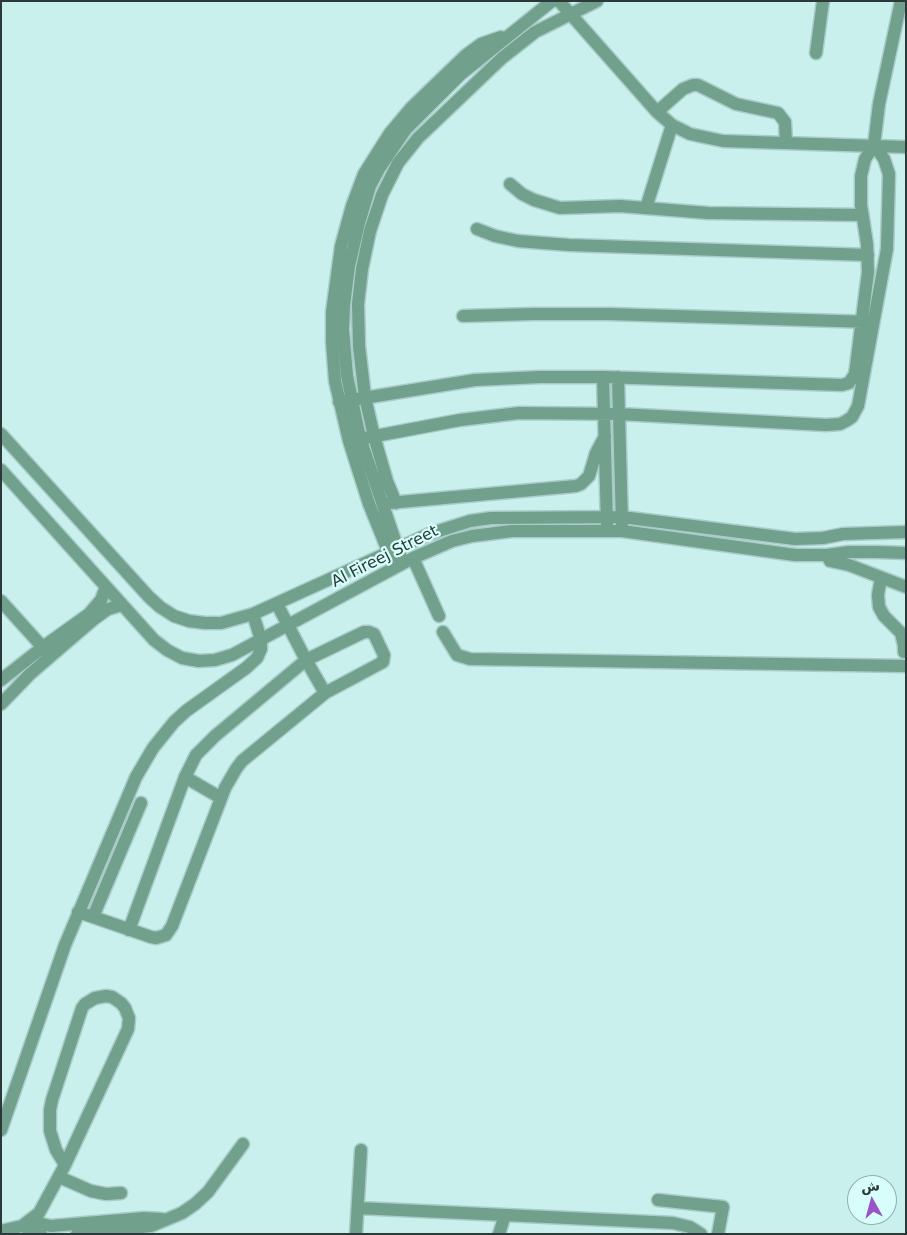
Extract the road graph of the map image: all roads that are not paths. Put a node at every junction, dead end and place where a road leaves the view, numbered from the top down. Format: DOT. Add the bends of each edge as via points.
graph roads {
  1 [pos="552,1"];
  2 [pos="559,1"];
  3 [pos="597,1"];
  4 [pos="823,1"];
  5 [pos="901,1"];
  6 [pos="571,14"];
  7 [pos="816,53"];
  8 [pos="657,112"];
  9 [pos="672,125"];
  10 [pos="786,143"];
  11 [pos="874,145"];
  12 [pos="906,147"];
  13 [pos="510,184"];
  14 [pos="646,208"];
  15 [pos="862,215"];
  16 [pos="476,229"];
  17 [pos="868,255"];
  18 [pos="463,316"];
  19 [pos="868,322"];
  20 [pos="603,377"];
  21 [pos="618,377"];
  22 [pos="365,397"];
  23 [pos="345,401"];
  24 [pos="604,413"];
  25 [pos="619,414"];
  26 [pos="1,434"];
  27 [pos="374,436"];
  28 [pos="605,436"];
  29 [pos="354,439"];
  30 [pos="1,470"];
  31 [pos="396,503"];
  32 [pos="375,504"];
  33 [pos="606,517"];
  34 [pos="622,517"];
  35 [pos="607,531"];
  36 [pos="622,531"];
  37 [pos="906,532"];
  38 [pos="836,536"];
  39 [pos="795,539"];
  40 [pos="393,551"];
  41 [pos="906,553"];
  42 [pos="832,554"];
  43 [pos="794,555"];
  44 [pos="404,563"];
  45 [pos="881,578"];
  46 [pos="106,587"];
  47 [pos="906,587"];
  48 [pos="1,601"];
  49 [pos="278,604"];
  50 [pos="122,605"];
  51 [pos="253,614"];
  52 [pos="439,616"];
  53 [pos="288,625"];
  54 [pos="443,632"];
  55 [pos="261,640"];
  56 [pos="47,651"];
  57 [pos="904,652"];
  58 [pos="306,660"];
  59 [pos="906,666"];
  60 [pos="1,680"];
  61 [pos="325,693"];
  62 [pos="1,704"];
  63 [pos="185,777"];
  64 [pos="221,798"];
  65 [pos="140,803"];
  66 [pos="78,912"];
  67 [pos="93,918"];
  68 [pos="129,930"];
  69 [pos="1,1130"];
  70 [pos="243,1144"];
  71 [pos="361,1150"];
  72 [pos="62,1171"];
  73 [pos="121,1193"];
  74 [pos="658,1200"];
  75 [pos="358,1208"];
  76 [pos="505,1215"];
  77 [pos="34,1218"];
  78 [pos="118,1225"];
  79 [pos="22,1226"];
  80 [pos="1,1231"];
  81 [pos="41,1234"];
  82 [pos="77,1234"];
  83 [pos="356,1234"];
  84 [pos="499,1234"];
  85 [pos="702,1234"];
  86 [pos="718,1234"];
  1 -- 23 [label="street" via="508,36 481,44 466,55 411,108 371,160 357,189 346,226 343,266"];
  2 -- 6 [label="street"];
  3 -- 6 [label="street"];
  4 -- 7 [label="street"];
  5 -- 11 [label="street" via="879,104"];
  6 -- 8 [label="street"];
  6 -- 22 [label="street" via="535,32 502,58 418,138 390,179 370,230 360,287 359,346"];
  8 -- 9 [label="street"];
  8 -- 10 [label="street" via="683,89 698,86 736,104 778,113 785,122"];
  9 -- 10 [label="street" via="712,140"];
  9 -- 14 [label="street"];
  10 -- 11 [label="street"];
  11 -- 12 [label="street"];
  11 -- 15 [label="street" via="862,167"];
  11 -- 19 [label="street" via="887,166 887,249"];
  13 -- 14 [label="street" via="534,200 560,208"];
  14 -- 15 [label="street" via="708,213"];
  15 -- 17 [label="street"];
  16 -- 17 [label="street" via="518,240 569,245"];
  17 -- 19 [label="street"];
  18 -- 19 [label="street" via="601,314"];
  19 -- 21 [label="street" via="855,374 846,384"];
  19 -- 25 [label="street" via="858,406 852,417 840,424"];
  20 -- 21 [label="street"];
  20 -- 22 [label="street" via="476,380"];
  20 -- 24 [label="street"];
  21 -- 25 [label="street"];
  22 -- 23 [label="street"];
  22 -- 27 [label="street"];
  23 -- 29 [label="street"];
  24 -- 25 [label="street"];
  24 -- 27 [label="street" via="489,416"];
  24 -- 28 [label="street"];
  25 -- 34 [label="street"];
  26 -- 51 [label="street, Al Fireej Street" via="160,608 181,618 204,623"];
  27 -- 29 [label="street"];
  27 -- 31 [label="street"];
  28 -- 31 [label="street" via="589,476 576,486"];
  28 -- 33 [label="street"];
  29 -- 32 [label="street"];
  30 -- 46 [label="street, Al Fireej Street"];
  31 -- 32 [label="street"];
  32 -- 40 [label="street"];
  33 -- 34 [label="street, Al Fireej Street"];
  33 -- 35 [label="street"];
  33 -- 40 [label="street, Al Fireej Street" via="512,516 470,521"];
  34 -- 36 [label="street"];
  34 -- 39 [label="street, Al Fireej Street"];
  35 -- 36 [label="street, Al Fireej Street"];
  35 -- 44 [label="street, Al Fireej Street" via="479,534 452,541"];
  36 -- 43 [label="street, Al Fireej Street"];
  37 -- 38 [label="street, Al Fireej Street"];
  38 -- 39 [label="street, Al Fireej Street"];
  38 -- 42 [label="street"];
  39 -- 43 [label="street"];
  40 -- 44 [label="street"];
  40 -- 49 [label="street, Al Fireej Street"];
  41 -- 42 [label="street, Al Fireej Street"];
  42 -- 43 [label="street, Al Fireej Street"];
  42 -- 45 [label="street" via="830,561"];
  44 -- 52 [label="street"];
  44 -- 53 [label="street, Al Fireej Street"];
  45 -- 47 [label="street"];
  45 -- 57 [label="street" via="879,607 901,633"];
  46 -- 50 [label="street, Al Fireej Street"];
  46 -- 56 [label="street" via="101,600 89,614"];
  48 -- 56 [label="street"];
  49 -- 51 [label="street, Al Fireej Street"];
  49 -- 53 [label="street"];
  50 -- 55 [label="street, Al Fireej Street" via="154,640 182,658 215,660"];
  50 -- 56 [label="street" via="108,609"];
  51 -- 55 [label="street"];
  53 -- 55 [label="street, Al Fireej Street"];
  53 -- 58 [label="street"];
  54 -- 59 [label="street" via="457,655 470,659"];
  55 -- 66 [label="street" via="260,654 254,662 186,711 153,748 136,777"];
  56 -- 60 [label="street"];
  56 -- 62 [label="street"];
  58 -- 61 [label="street"];
  58 -- 61 [label="street" via="364,632 375,636 384,655 383,662"];
  58 -- 63 [label="street" via="214,736 196,755"];
  61 -- 64 [label="street" via="242,761"];
  63 -- 64 [label="street"];
  63 -- 68 [label="street"];
  64 -- 68 [label="street" via="170,931 156,938"];
  65 -- 67 [label="street"];
  66 -- 67 [label="street"];
  66 -- 69 [label="street"];
  67 -- 68 [label="street"];
  70 -- 78 [label="street" via="202,1199 182,1213 151,1226"];
  71 -- 75 [label="street"];
  72 -- 72 [label="street" via="128,1029 128,1013 121,1003 106,996 90,1000 82,1008 52,1100 50,1131"];
  72 -- 73 [label="street" via="91,1192"];
  72 -- 77 [label="street"];
  74 -- 86 [label="street" via="723,1207"];
  75 -- 76 [label="street"];
  75 -- 83 [label="street"];
  76 -- 84 [label="street"];
  76 -- 85 [label="street" via="673,1223 690,1226"];
  77 -- 78 [label="street" via="51,1226"];
  77 -- 79 [label="street"];
  78 -- 82 [label="street"];
  79 -- 80 [label="street"];
  79 -- 81 [label="street"];
}
